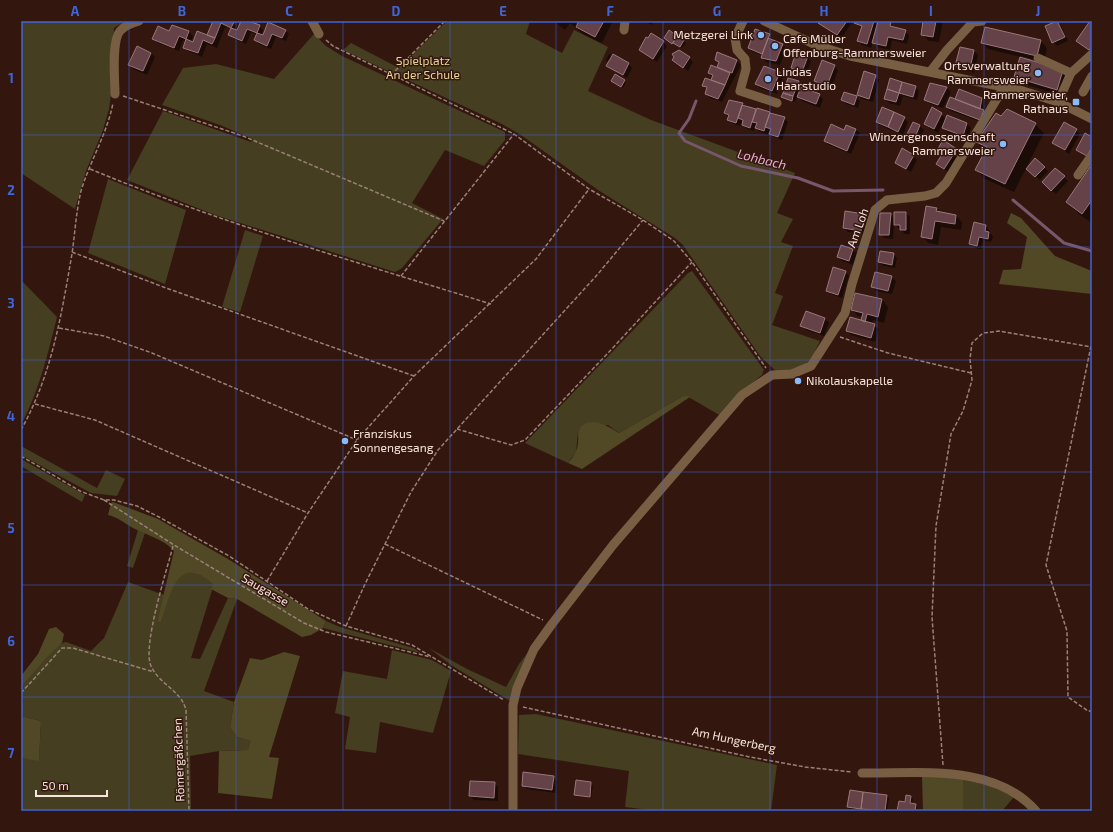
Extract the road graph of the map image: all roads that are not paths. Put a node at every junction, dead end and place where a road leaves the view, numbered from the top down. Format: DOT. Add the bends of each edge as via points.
graph roads {
  1 [pos="139,21"];
  2 [pos="312,21"];
  3 [pos="743,21"];
  4 [pos="764,21"];
  5 [pos="982,21"];
  6 [pos="319,34"];
  7 [pos="1038,58"];
  8 [pos="1090,58"];
  9 [pos="930,72"];
  10 [pos="1071,73"];
  11 [pos="1092,76"];
  12 [pos="1004,87"];
  13 [pos="1083,92"];
  14 [pos="116,94"];
  15 [pos="1058,102"];
  16 [pos="777,103"];
  17 [pos="1092,119"];
  18 [pos="1092,155"];
  19 [pos="1078,175"];
  20 [pos="862,773"];
  21 [pos="513,811"];
  22 [pos="1036,811"];
  1 -- 14 [label="street" via="129,24 119,32 114,55"];
  2 -- 6 [label="street"];
  3 -- 16 [label="street" via="735,38 737,50 745,59 746,69 740,91"];
  4 -- 9 [label="street" via="816,45 850,56"];
  5 -- 9 [label="street" via="973,22"];
  7 -- 10 [label="street"];
  8 -- 10 [label="street"];
  9 -- 12 [label="street"];
  10 -- 15 [label="street"];
  11 -- 13 [label="street"];
  12 -- 15 [label="street"];
  12 -- 21 [label="street, Am Loh" via="946,183 936,193 888,200 875,210 852,284 846,313 811,366 792,374 772,375 742,395 613,545 534,649 517,688 514,705"];
  15 -- 17 [label="street"];
  18 -- 19 [label="street"];
  20 -- 22 [label="street" via="971,776 1009,790"];
}
